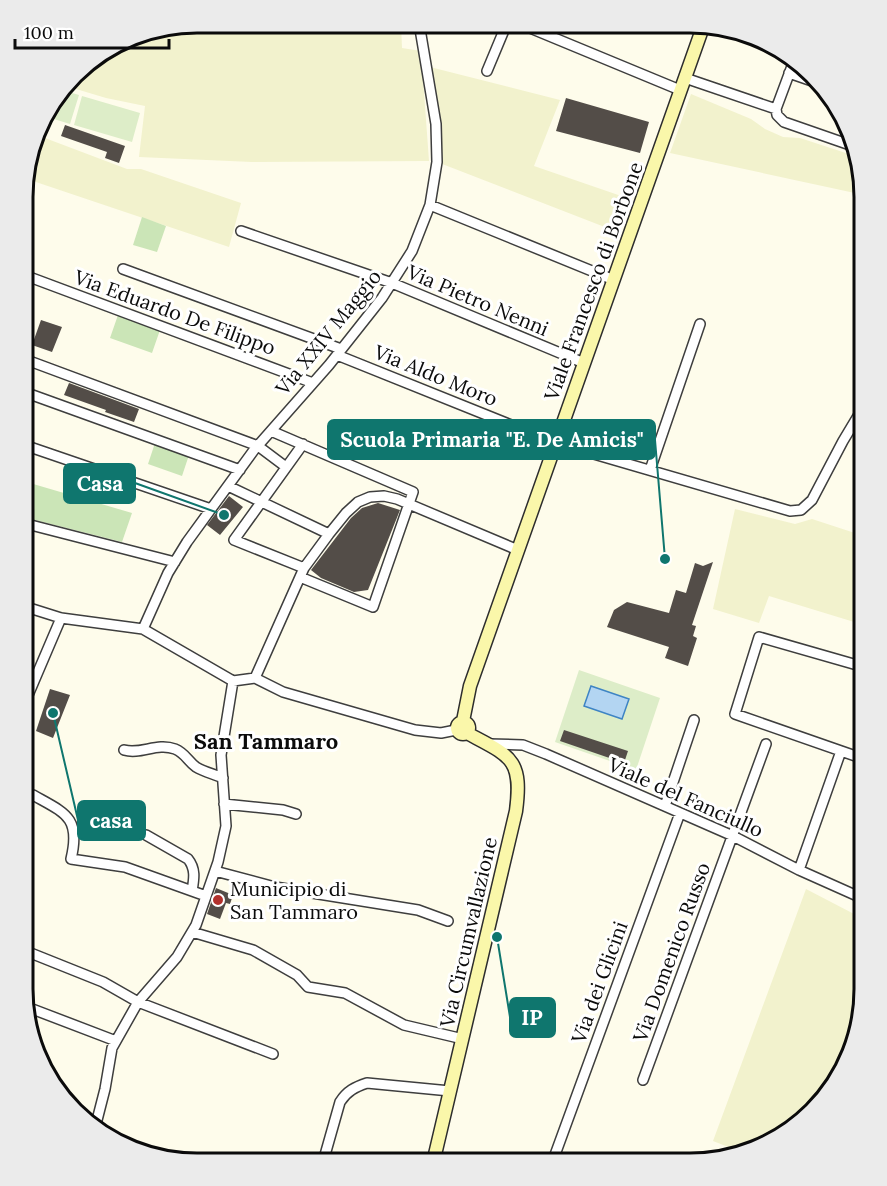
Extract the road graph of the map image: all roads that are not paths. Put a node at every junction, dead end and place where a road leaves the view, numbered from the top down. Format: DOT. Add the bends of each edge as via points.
graph roads {
  1 [pos="421,33"];
  2 [pos="503,33"];
  3 [pos="542,33"];
  4 [pos="701,34"];
  5 [pos="791,68"];
  6 [pos="487,71"];
  7 [pos="789,73"];
  8 [pos="801,77"];
  9 [pos="685,78"];
  10 [pos="680,90"];
  11 [pos="776,109"];
  12 [pos="845,143"];
  13 [pos="430,205"];
  14 [pos="241,231"];
  15 [pos="123,269"];
  16 [pos="33,278"];
  17 [pos="614,280"];
  18 [pos="392,283"];
  19 [pos="700,324"];
  20 [pos="339,352"];
  21 [pos="33,362"];
  22 [pos="584,363"];
  23 [pos="313,383"];
  24 [pos="33,395"];
  25 [pos="854,423"];
  26 [pos="271,430"];
  27 [pos="556,443"];
  28 [pos="303,444"];
  29 [pos="258,446"];
  30 [pos="33,448"];
  31 [pos="286,467"];
  32 [pos="240,470"];
  33 [pos="650,470"];
  34 [pos="228,486"];
  35 [pos="261,502"];
  36 [pos="409,504"];
  37 [pos="211,509"];
  38 [pos="33,526"];
  39 [pos="329,534"];
  40 [pos="518,550"];
  41 [pos="175,562"];
  42 [pos="302,572"];
  43 [pos="33,609"];
  44 [pos="62,618"];
  45 [pos="144,629"];
  46 [pos="854,664"];
  47 [pos="255,678"];
  48 [pos="233,681"];
  49 [pos="33,684"];
  50 [pos="694,720"];
  51 [pos="462,728"];
  52 [pos="487,744"];
  53 [pos="766,744"];
  54 [pos="124,750"];
  55 [pos="841,751"];
  56 [pos="854,756"];
  57 [pos="223,778"];
  58 [pos="33,795"];
  59 [pos="224,804"];
  60 [pos="665,806"];
  61 [pos="680,813"];
  62 [pos="296,814"];
  63 [pos="146,835"];
  64 [pos="733,836"];
  65 [pos="799,870"];
  66 [pos="215,871"];
  67 [pos="192,891"];
  68 [pos="854,895"];
  69 [pos="206,896"];
  70 [pos="448,921"];
  71 [pos="192,932"];
  72 [pos="33,955"];
  73 [pos="138,1002"];
  74 [pos="34,1010"];
  75 [pos="463,1039"];
  76 [pos="116,1041"];
  77 [pos="273,1054"];
  78 [pos="643,1080"];
  79 [pos="450,1091"];
  80 [pos="97,1119"];
  81 [pos="326,1153"];
  82 [pos="435,1153"];
  83 [pos="556,1153"];
  1 -- 13 [label="street, Via XXIV Maggio" via="436,124 437,162"];
  2 -- 6 [label="street"];
  3 -- 10 [label="street"];
  4 -- 9 [label="street, Viale Francesco di Borbone"];
  5 -- 7 [label="street"];
  7 -- 8 [label="street"];
  7 -- 11 [label="street"];
  9 -- 10 [label="street, Viale Francesco di Borbone"];
  9 -- 11 [label="street"];
  10 -- 17 [label="street, Viale Francesco di Borbone"];
  11 -- 12 [label="street" via="783,122"];
  13 -- 17 [label="street"];
  13 -- 18 [label="street, Via XXIV Maggio" via="412,251"];
  14 -- 18 [label="street, Via Pietro Nenni"];
  15 -- 20 [label="street, Via Aldo Moro"];
  16 -- 23 [label="street, Via Eduardo De Filippo"];
  17 -- 22 [label="street, Viale Francesco di Borbone"];
  18 -- 20 [label="street, Via XXIV Maggio"];
  18 -- 22 [label="street, Via Pietro Nenni"];
  19 -- 33 [label="street"];
  20 -- 23 [label="street, Via XXIV Maggio"];
  20 -- 27 [label="street, Via Aldo Moro"];
  21 -- 29 [label="street"];
  22 -- 27 [label="street, Viale Francesco di Borbone"];
  23 -- 26 [label="street, Via XXIV Maggio"];
  24 -- 32 [label="street"];
  25 -- 33 [label="street, Via Aldo Moro" via="812,500 801,510 790,511"];
  26 -- 28 [label="street"];
  26 -- 29 [label="street, Via XXIV Maggio"];
  27 -- 33 [label="street, Via Aldo Moro"];
  27 -- 40 [label="street, Viale Francesco di Borbone"];
  28 -- 31 [label="street"];
  28 -- 36 [label="street" via="413,492"];
  29 -- 31 [label="street"];
  29 -- 32 [label="street, Via XXIV Maggio"];
  30 -- 37 [label="street"];
  31 -- 35 [label="street"];
  32 -- 34 [label="street, Via XXIV Maggio"];
  34 -- 35 [label="street"];
  34 -- 37 [label="street, Via XXIV Maggio"];
  35 -- 39 [label="street"];
  35 -- 42 [label="street" via="234,540"];
  36 -- 39 [label="street" via="370,496 346,513"];
  36 -- 40 [label="street"];
  36 -- 42 [label="street" via="373,607"];
  37 -- 41 [label="street, Via XXIV Maggio"];
  38 -- 41 [label="street"];
  39 -- 42 [label="street"];
  40 -- 51 [label="street, Viale Francesco di Borbone" via="470,686"];
  41 -- 45 [label="street, Via XXIV Maggio"];
  42 -- 47 [label="street"];
  43 -- 44 [label="street"];
  44 -- 45 [label="street"];
  44 -- 49 [label="street"];
  45 -- 48 [label="street"];
  46 -- 55 [label="street" via="759,637 735,714"];
  47 -- 48 [label="street"];
  47 -- 51 [label="street" via="283,693 415,730 441,733"];
  48 -- 57 [label="street" via="221,755"];
  50 -- 60 [label="street"];
  51 -- 52 [label="street, Via Circumvallazione"];
  52 -- 60 [label="street, Viale del Fanciullo" via="523,745"];
  52 -- 75 [label="street, Via Circumvallazione" via="513,763 519,785"];
  53 -- 64 [label="street, Via Domenico Russo"];
  54 -- 57 [label="street" via="132,753 162,746 175,749 200,769"];
  55 -- 56 [label="street"];
  55 -- 65 [label="street"];
  57 -- 59 [label="street"];
  58 -- 67 [label="street" via="65,813 72,822 71,859 125,867"];
  59 -- 62 [label="street"];
  59 -- 66 [label="street" via="226,826"];
  60 -- 61 [label="street, Viale del Fanciullo"];
  61 -- 64 [label="street, Viale del Fanciullo"];
  61 -- 83 [label="street, Via dei Glicini"];
  63 -- 67 [label="street" via="188,859 193,866"];
  64 -- 65 [label="street, Viale del Fanciullo"];
  64 -- 78 [label="street, Via Domenico Russo"];
  65 -- 68 [label="street, Viale del Fanciullo"];
  66 -- 69 [label="street"];
  66 -- 70 [label="street" via="275,888 418,910"];
  67 -- 69 [label="street"];
  69 -- 71 [label="street"];
  71 -- 73 [label="street" via="177,957"];
  71 -- 75 [label="street" via="253,950 297,975 308,987 345,993 404,1025"];
  72 -- 73 [label="street" via="103,982"];
  73 -- 76 [label="street"];
  73 -- 77 [label="street"];
  74 -- 76 [label="street"];
  75 -- 79 [label="street, Via Circumvallazione"];
  76 -- 80 [label="street"];
  79 -- 81 [label="street" via="367,1083 356,1087 340,1102"];
  79 -- 82 [label="street, Via Circumvallazione"];
}
